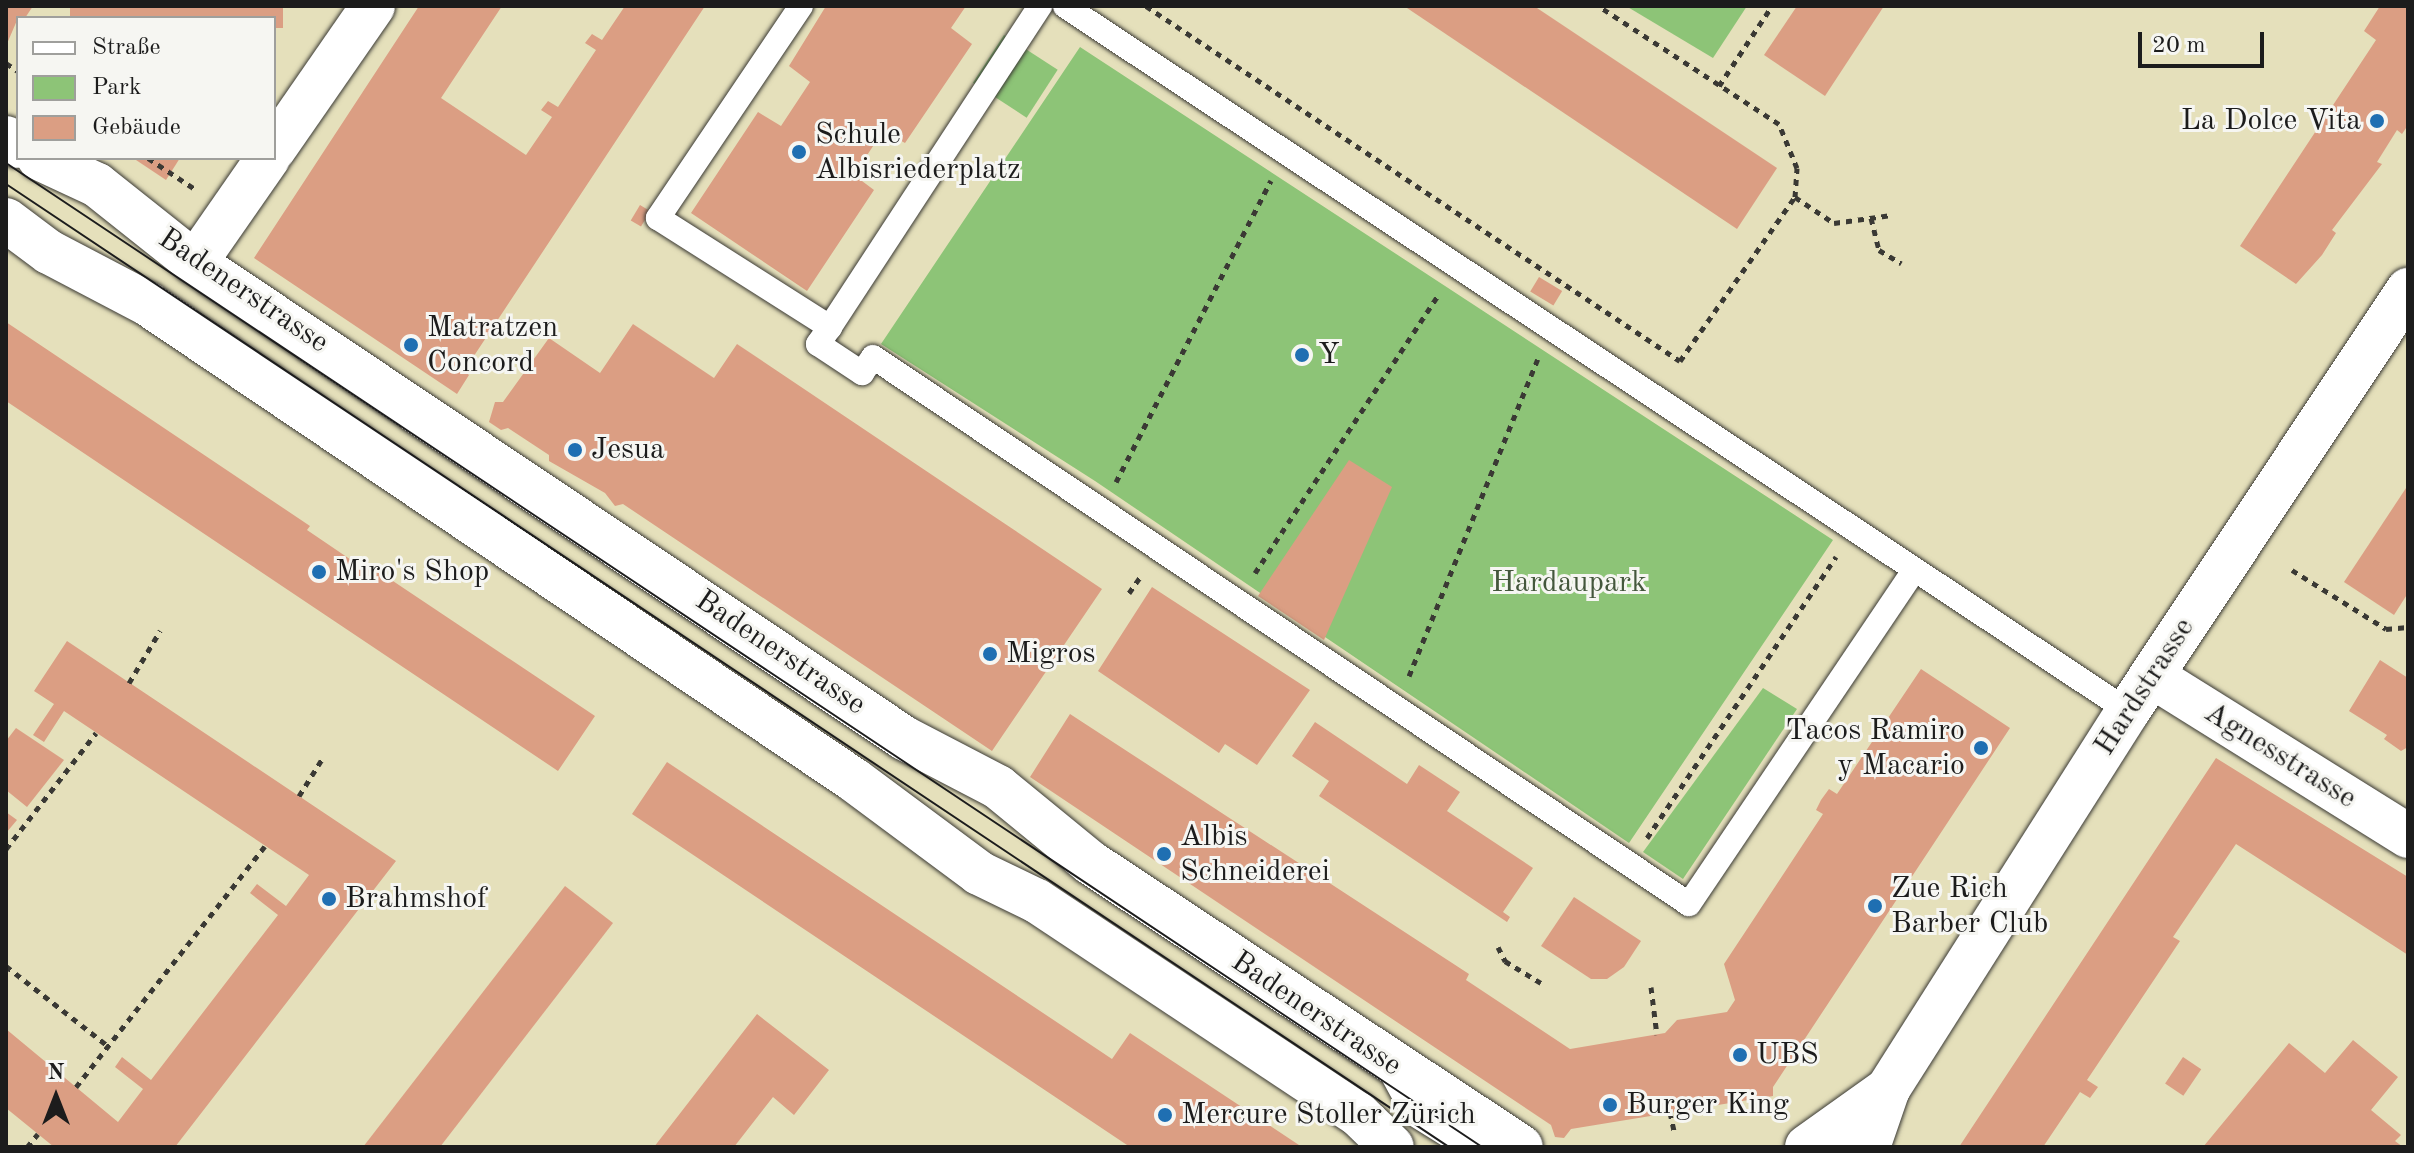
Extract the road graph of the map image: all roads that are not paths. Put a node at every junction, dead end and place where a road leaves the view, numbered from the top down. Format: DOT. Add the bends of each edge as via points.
graph roads {
  1 [pos="373,6"];
  2 [pos="801,6"];
  3 [pos="1040,6"];
  4 [pos="1065,6"];
  5 [pos="276,146"];
  6 [pos="43,160"];
  7 [pos="267,160"];
  8 [pos="6,220"];
  9 [pos="195,263"];
  10 [pos="2408,290"];
  11 [pos="830,327"];
  12 [pos="1914,570"];
  13 [pos="2152,676"];
  14 [pos="2128,711"];
  15 [pos="2408,836"];
  16 [pos="1386,1061"];
  17 [pos="1888,1089"];
  18 [pos="1403,1130"];
  19 [pos="1467,1147"];
  20 [pos="1521,1147"];
  21 [pos="1807,1147"];
  22 [pos="1868,1147"];
  1 -- 5 [label="street"];
  2 -- 11 [label="lane" via="658,218"];
  3 -- 11 [label="lane"];
  4 -- 12 [label="lane"];
  6 -- 9 [label="street, Badenerstrasse" via="97,185"];
  7 -- 9 [label="street"];
  8 -- 18 [label="street, Badenerstrasse" via="49,252 148,304 854,780 979,873 1037,901 1358,1114"];
  9 -- 16 [label="street, Badenerstrasse" via="904,738 998,787 1091,863"];
  10 -- 13 [label="street, Hardstrasse"];
  11 -- 12 [label="lane" via="818,344 862,373 873,357 1689,904"];
  12 -- 14 [label="lane"];
  13 -- 14 [label="street, Hardstrasse"];
  13 -- 15 [label="street, Agnesstrasse"];
  14 -- 17 [label="street, Hardstrasse"];
  16 -- 18 [label="lane"];
  16 -- 20 [label="street, Badenerstrasse"];
  17 -- 21 [label="street, Hardstrasse"];
  17 -- 22 [label="street, Hardstrasse"];
  18 -- 19 [label="lane"];
}
